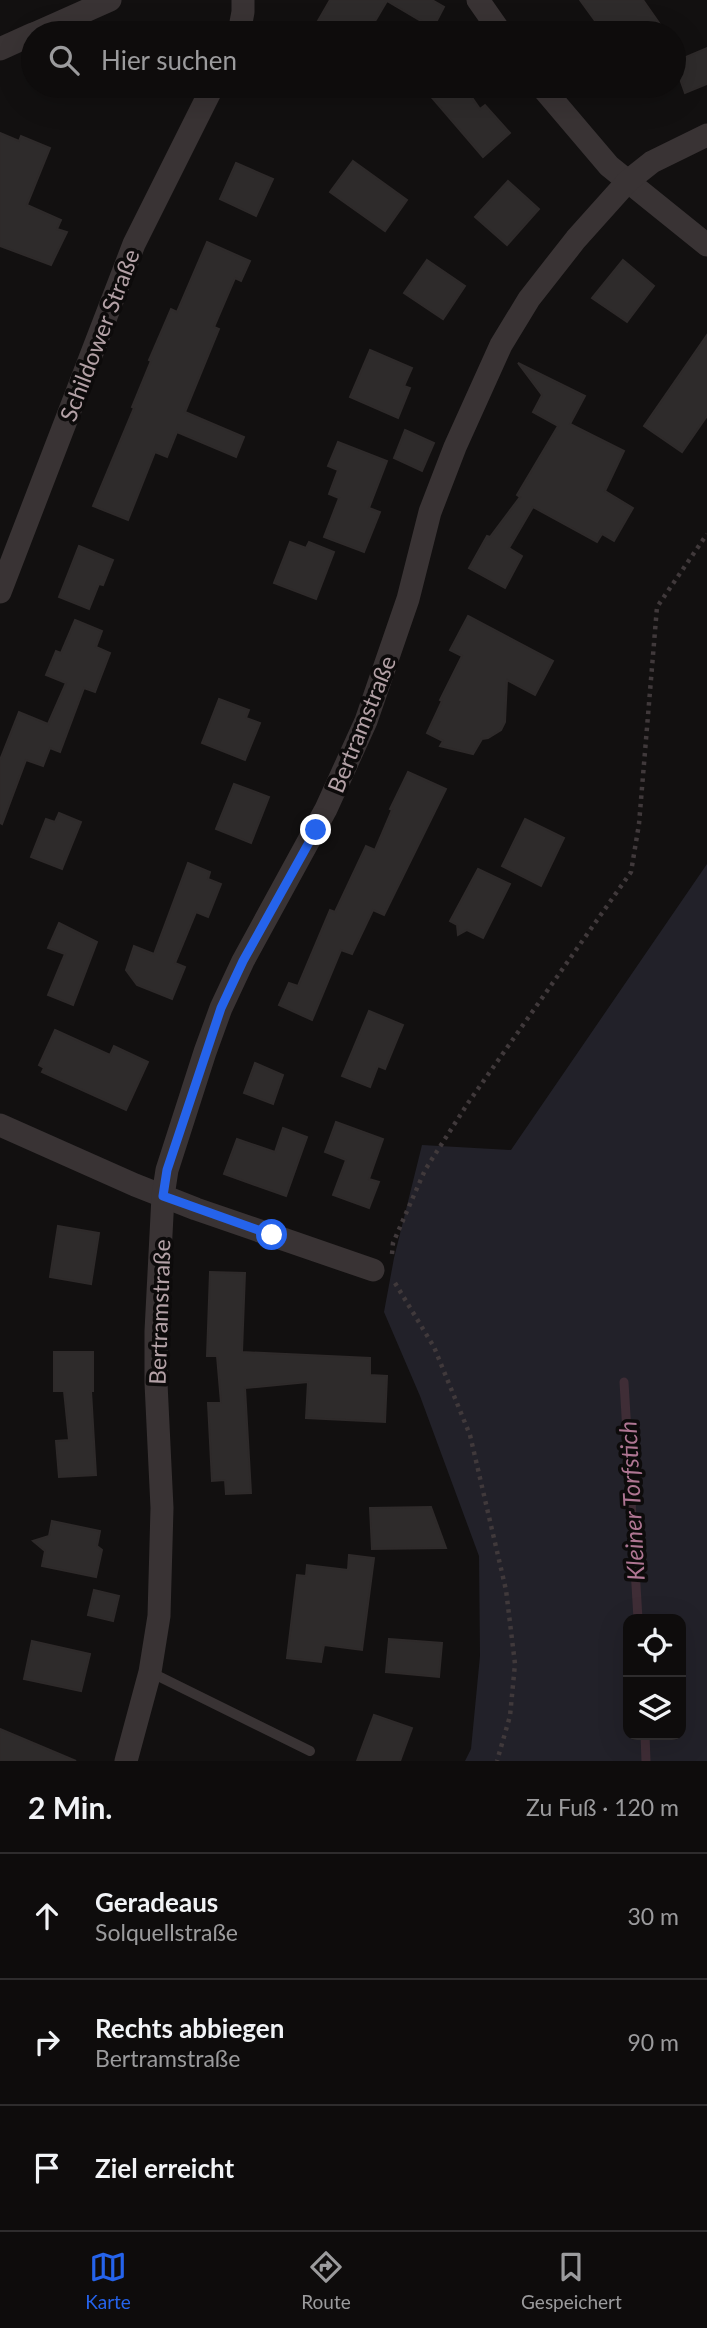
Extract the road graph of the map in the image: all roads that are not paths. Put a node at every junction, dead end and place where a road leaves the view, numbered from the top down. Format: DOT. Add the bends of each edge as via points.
graph roads {
  1 [pos="110,0"];
  2 [pos="243,0"];
  3 [pos="478,0"];
  4 [pos="63,21"];
  5 [pos="241,21"];
  6 [pos="493,21"];
  7 [pos="21,40"];
  8 [pos="0,49"];
  9 [pos="207,98"];
  10 [pos="551,98"];
  11 [pos="707,135"];
  12 [pos="628,181"];
  13 [pos="707,246"];
  14 [pos="0,592"];
  15 [pos="0,1125"];
  16 [pos="163,1196"];
  17 [pos="385,1270"];
  18 [pos="150,1672"];
  19 [pos="310,1751"];
  20 [pos="126,1761"];
  1 -- 4 [label="street"];
  2 -- 5 [label="street"];
  3 -- 6 [label="street"];
  7 -- 8 [label="street"];
  9 -- 14 [label="street, Schildower Straße" via="134,244"];
  10 -- 12 [label="street" via="609,166"];
  11 -- 12 [label="street, Bertramstraße" via="652,162"];
  12 -- 13 [label="street"];
  12 -- 16 [label="street, Bertramstraße" via="529,299 455,447 430,512 408,599 366,721 326,809 221,1008 167,1170"];
  15 -- 16 [label="street"];
  16 -- 17 [label="street"];
  16 -- 18 [label="street, Bertramstraße" via="156,1344 161,1568"];
  18 -- 19 [label="lane"];
  18 -- 20 [label="street, Bertramstraße"];
}
